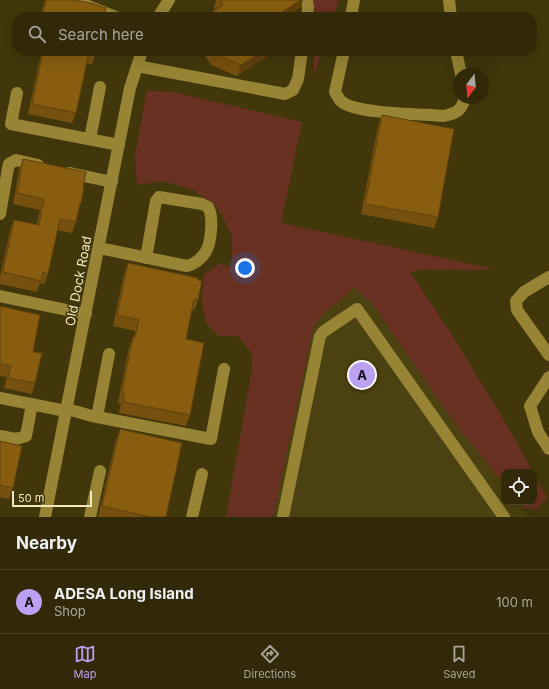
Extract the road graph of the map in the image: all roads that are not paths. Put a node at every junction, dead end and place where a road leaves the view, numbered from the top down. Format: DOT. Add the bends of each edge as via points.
graph roads {
  1 [pos="73,0"];
  2 [pos="169,0"];
  3 [pos="306,0"];
  4 [pos="354,0"];
  5 [pos="449,0"];
  6 [pos="103,12"];
  7 [pos="161,12"];
  8 [pos="308,12"];
  9 [pos="352,12"];
  10 [pos="450,12"];
  11 [pos="140,56"];
  12 [pos="301,56"];
  13 [pos="343,56"];
  14 [pos="457,56"];
  15 [pos="137,66"];
  16 [pos="460,68"];
  17 [pos="100,87"];
  18 [pos="17,93"];
  19 [pos="463,104"];
  20 [pos="90,139"];
  21 [pos="119,145"];
  22 [pos="112,182"];
  23 [pos="0,214"];
  24 [pos="99,248"];
  25 [pos="146,258"];
  26 [pos="549,277"];
  27 [pos="0,296"];
  28 [pos="86,314"];
  29 [pos="109,354"];
  30 [pos="549,355"];
  31 [pos="224,369"];
  32 [pos="549,377"];
  33 [pos="0,398"];
  34 [pos="32,404"];
  35 [pos="67,410"];
  36 [pos="97,417"];
  37 [pos="0,436"];
  38 [pos="549,449"];
  39 [pos="100,471"];
  40 [pos="202,474"];
  41 [pos="45,517"];
  42 [pos="90,517"];
  43 [pos="192,517"];
  44 [pos="283,517"];
  45 [pos="504,517"];
  1 -- 6 [label="street"];
  2 -- 7 [label="street"];
  3 -- 8 [label="street"];
  4 -- 9 [label="street"];
  5 -- 10 [label="street"];
  11 -- 15 [label="street, Old Dock Road"];
  12 -- 15 [label="street" via="298,78 293,90 285,94"];
  13 -- 19 [label="street" via="335,92 341,102 351,107 444,116 454,113"];
  14 -- 16 [label="street"];
  15 -- 21 [label="street, Old Dock Road"];
  17 -- 20 [label="street"];
  18 -- 20 [label="street" via="11,124"];
  20 -- 21 [label="street"];
  21 -- 22 [label="street, Old Dock Road"];
  22 -- 23 [label="street" via="16,160 8,168"];
  22 -- 24 [label="street, Old Dock Road"];
  24 -- 25 [label="street"];
  24 -- 28 [label="street, Old Dock Road"];
  25 -- 25 [label="street" via="187,266 199,260 206,252 208,244 211,216 208,207 159,197 156,201"];
  26 -- 30 [label="street" via="524,292 516,301 517,310"];
  27 -- 28 [label="street"];
  28 -- 35 [label="street, Old Dock Road"];
  29 -- 36 [label="street"];
  31 -- 36 [label="street" via="211,439"];
  32 -- 38 [label="street" via="530,406 538,432"];
  33 -- 34 [label="street"];
  34 -- 35 [label="street"];
  34 -- 37 [label="street" via="26,436 16,439"];
  35 -- 36 [label="street"];
  35 -- 41 [label="street, Old Dock Road"];
  39 -- 42 [label="street"];
  40 -- 43 [label="street"];
  44 -- 45 [label="street" via="320,336 357,309"];
}
